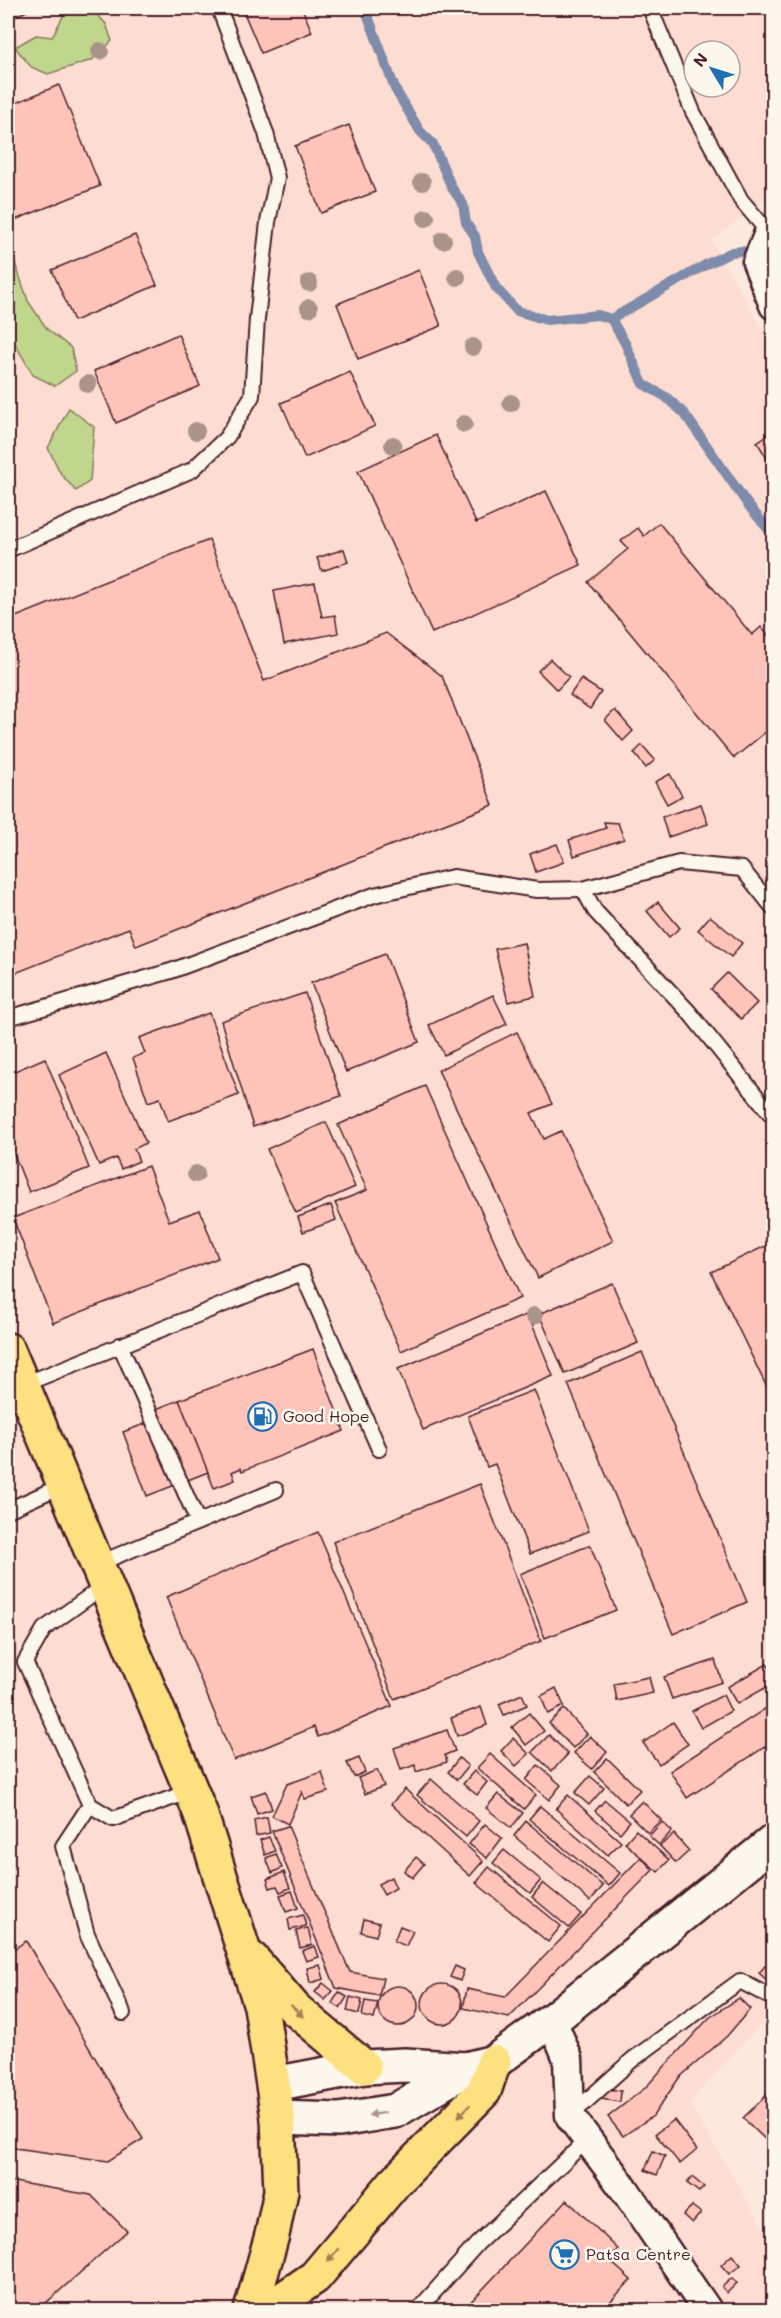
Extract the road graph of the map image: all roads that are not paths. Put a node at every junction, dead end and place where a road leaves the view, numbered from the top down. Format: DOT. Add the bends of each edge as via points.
graph roads {
  1 [pos="219,8"];
  2 [pos="650,8"];
  3 [pos="771,232"];
  4 [pos="774,305"];
  5 [pos="8,550"];
  6 [pos="583,889"];
  7 [pos="774,909"];
  8 [pos="8,1018"];
  9 [pos="774,1118"];
  10 [pos="120,1345"];
  11 [pos="8,1350"];
  12 [pos="22,1385"];
  13 [pos="379,1449"];
  14 [pos="63,1485"];
  15 [pos="276,1490"];
  16 [pos="8,1510"];
  17 [pos="198,1522"];
  18 [pos="101,1574"];
  19 [pos="191,1791"];
  20 [pos="90,1805"];
  21 [pos="774,1841"];
  22 [pos="245,1951"];
  23 [pos="774,1999"];
  24 [pos="123,2013"];
  25 [pos="552,2020"];
  26 [pos="480,2066"];
  27 [pos="364,2067"];
  28 [pos="274,2084"];
  29 [pos="570,2116"];
  30 [pos="278,2118"];
  31 [pos="588,2139"];
  32 [pos="251,2310"];
  33 [pos="267,2310"];
  34 [pos="418,2310"];
  35 [pos="707,2310"];
  1 -- 5 [label="lane" via="266,133 277,178 268,222 252,396 227,437 192,470"];
  2 -- 3 [label="lane" via="686,99 741,200"];
  3 -- 4 [label="street" via="757,262"];
  6 -- 7 [label="lane" via="679,863 742,869"];
  6 -- 8 [label="lane" via="537,890 453,877 374,895 171,971"];
  6 -- 9 [label="lane" via="595,910 689,1012"];
  10 -- 12 [label="lane"];
  10 -- 13 [label="lane" via="302,1273"];
  10 -- 17 [label="lane"];
  11 -- 12 [label="main road"];
  12 -- 14 [label="main road"];
  14 -- 16 [label="lane"];
  14 -- 18 [label="main road"];
  15 -- 17 [label="lane"];
  17 -- 18 [label="lane"];
  18 -- 19 [label="main road"];
  18 -- 20 [label="lane" via="45,1629 25,1662"];
  19 -- 20 [label="lane" via="113,1819"];
  19 -- 22 [label="main road"];
  20 -- 24 [label="lane" via="63,1846 87,1934"];
  21 -- 25 [label="main road"];
  22 -- 27 [label="main road, one-way" via="295,2009"];
  22 -- 28 [label="main road" via="261,2006"];
  23 -- 29 [label="lane" via="740,1981 632,2060"];
  25 -- 26 [label="main road"];
  25 -- 29 [label="street" via="568,2059"];
  26 -- 27 [label="main road"];
  26 -- 30 [label="main road, one-way" via="395,2111 339,2120"];
  26 -- 33 [label="main road, one-way" via="484,2091 395,2182 315,2277"];
  27 -- 28 [label="main road"];
  28 -- 30 [label="main road"];
  29 -- 31 [label="street"];
  30 -- 32 [label="main road" via="281,2191"];
  31 -- 34 [label="lane" via="477,2244"];
  31 -- 35 [label="street"];
}
